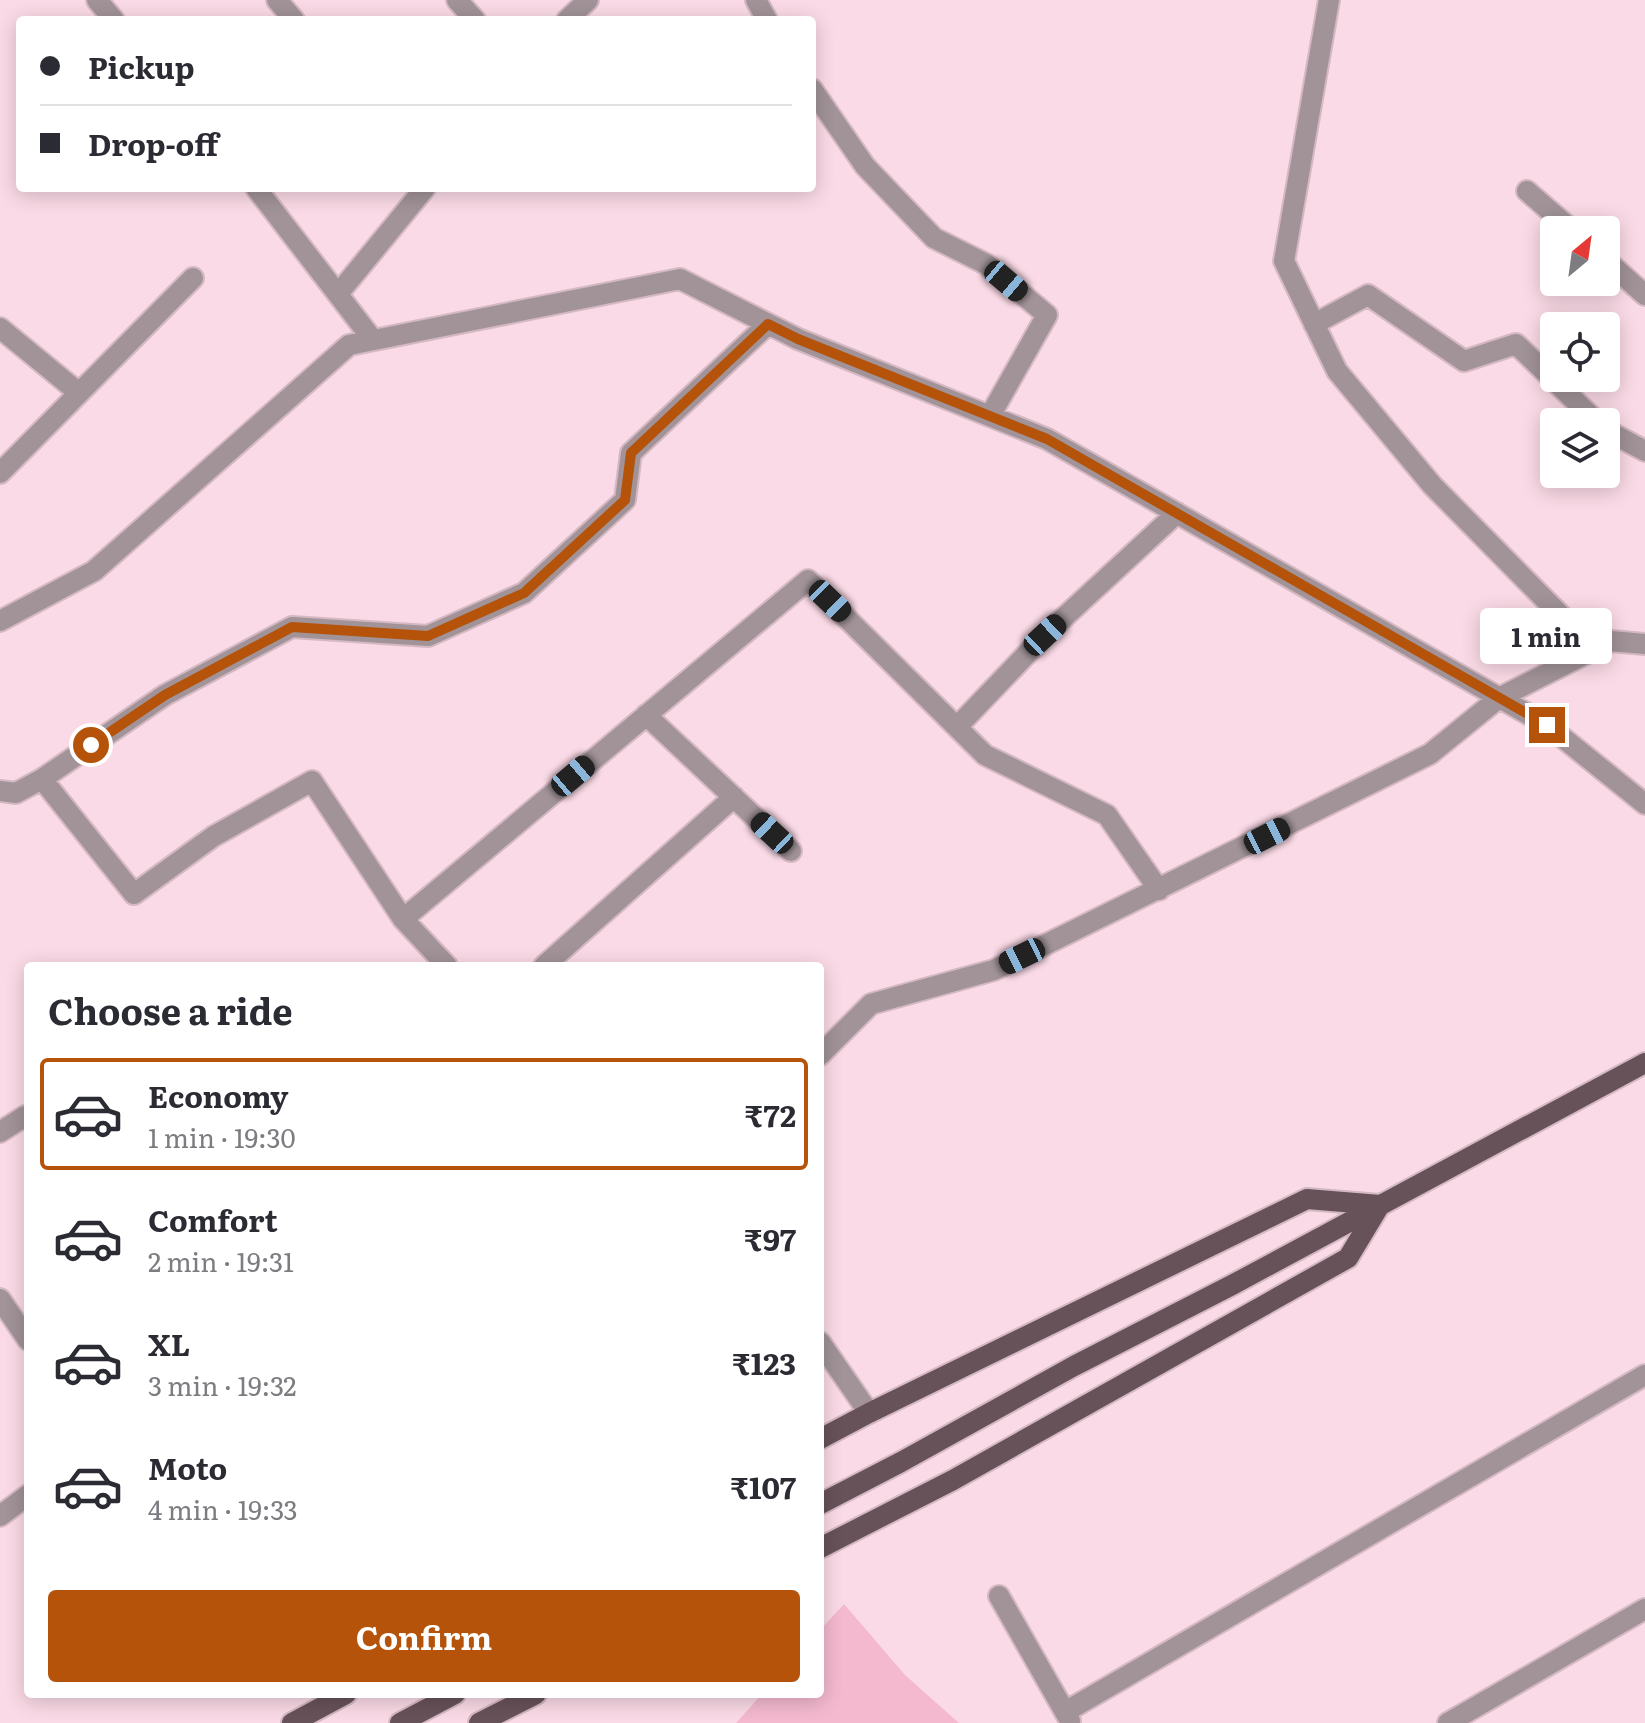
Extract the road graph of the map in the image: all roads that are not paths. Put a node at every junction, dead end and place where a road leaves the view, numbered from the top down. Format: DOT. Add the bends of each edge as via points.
graph roads {
  1 [pos="97,0"];
  2 [pos="277,0"];
  3 [pos="457,0"];
  4 [pos="588,0"];
  5 [pos="1329,0"];
  6 [pos="111,16"];
  7 [pos="291,16"];
  8 [pos="471,16"];
  9 [pos="571,16"];
  10 [pos="816,95"];
  11 [pos="1527,191"];
  12 [pos="259,192"];
  13 [pos="422,192"];
  14 [pos="1556,216"];
  15 [pos="1620,273"];
  16 [pos="193,278"];
  17 [pos="338,294"];
  18 [pos="1645,295"];
  19 [pos="768,324"];
  20 [pos="1314,324"];
  21 [pos="0,328"];
  22 [pos="373,340"];
  23 [pos="79,393"];
  24 [pos="1582,408"];
  25 [pos="990,416"];
  26 [pos="1620,438"];
  27 [pos="1645,451"];
  28 [pos="0,473"];
  29 [pos="1177,513"];
  30 [pos="0,621"];
  31 [pos="1645,644"];
  32 [pos="1595,650"];
  33 [pos="1499,698"];
  34 [pos="646,715"];
  35 [pos="957,727"];
  36 [pos="42,779"];
  37 [pos="8,792"];
  38 [pos="734,797"];
  39 [pos="1645,804"];
  40 [pos="0,808"];
  41 [pos="791,851"];
  42 [pos="1159,890"];
  43 [pos="403,919"];
  44 [pos="443,962"];
  45 [pos="548,962"];
  46 [pos="824,1051"];
  47 [pos="1645,1063"];
  48 [pos="24,1117"];
  49 [pos="0,1132"];
  50 [pos="1380,1205"];
  51 [pos="0,1300"];
  52 [pos="24,1334"];
  53 [pos="824,1348"];
  54 [pos="1645,1375"];
  55 [pos="869,1413"];
  56 [pos="824,1437"];
  57 [pos="24,1498"];
  58 [pos="824,1502"];
  59 [pos="0,1516"];
  60 [pos="824,1546"];
  61 [pos="999,1596"];
  62 [pos="1645,1609"];
  63 [pos="339,1698"];
  64 [pos="447,1698"];
  65 [pos="528,1698"];
  66 [pos="1068,1717"];
  67 [pos="292,1723"];
  68 [pos="400,1723"];
  69 [pos="479,1723"];
  70 [pos="1448,1723"];
  1 -- 6 [label="street"];
  2 -- 7 [label="street"];
  3 -- 8 [label="street"];
  4 -- 9 [label="street"];
  5 -- 20 [label="street" via="1284,261"];
  10 -- 25 [label="street" via="865,166 934,238 986,264 1047,315"];
  11 -- 14 [label="street"];
  12 -- 17 [label="street"];
  13 -- 17 [label="street"];
  15 -- 18 [label="street"];
  16 -- 23 [label="street"];
  17 -- 22 [label="street"];
  19 -- 22 [label="street" via="680,279"];
  19 -- 25 [label="street"];
  19 -- 36 [label="street" via="631,453 625,500 524,593 428,636 292,627 165,695"];
  20 -- 24 [label="street" via="1368,295 1464,361 1516,344"];
  20 -- 32 [label="street" via="1337,371 1432,485"];
  21 -- 23 [label="street"];
  22 -- 30 [label="street" via="349,345 94,571"];
  23 -- 28 [label="street"];
  25 -- 29 [label="street" via="1047,439"];
  26 -- 27 [label="street"];
  29 -- 33 [label="street"];
  29 -- 35 [label="street" via="1045,635"];
  31 -- 32 [label="street" via="1611,641"];
  32 -- 33 [label="street"];
  33 -- 39 [label="street" via="1547,725"];
  33 -- 42 [label="street" via="1430,754"];
  34 -- 35 [label="street" via="808,580"];
  34 -- 38 [label="street"];
  34 -- 43 [label="street"];
  35 -- 42 [label="street" via="985,755 1107,815"];
  36 -- 37 [label="street"];
  36 -- 43 [label="street" via="134,894 214,836 312,781"];
  37 -- 40 [label="street"];
  38 -- 41 [label="street"];
  38 -- 45 [label="street"];
  42 -- 46 [label="street" via="994,970 871,1004"];
  43 -- 44 [label="street"];
  47 -- 50 [label="main road"];
  48 -- 49 [label="street"];
  50 -- 55 [label="main road" via="1307,1199"];
  50 -- 58 [label="main road"];
  50 -- 60 [label="main road" via="1348,1258 953,1480"];
  51 -- 52 [label="street"];
  53 -- 55 [label="street"];
  54 -- 66 [label="street"];
  55 -- 56 [label="main road"];
  57 -- 59 [label="street"];
  61 -- 66 [label="street"];
  62 -- 70 [label="street"];
  63 -- 67 [label="main road"];
  64 -- 68 [label="main road"];
  65 -- 69 [label="main road"];
}
